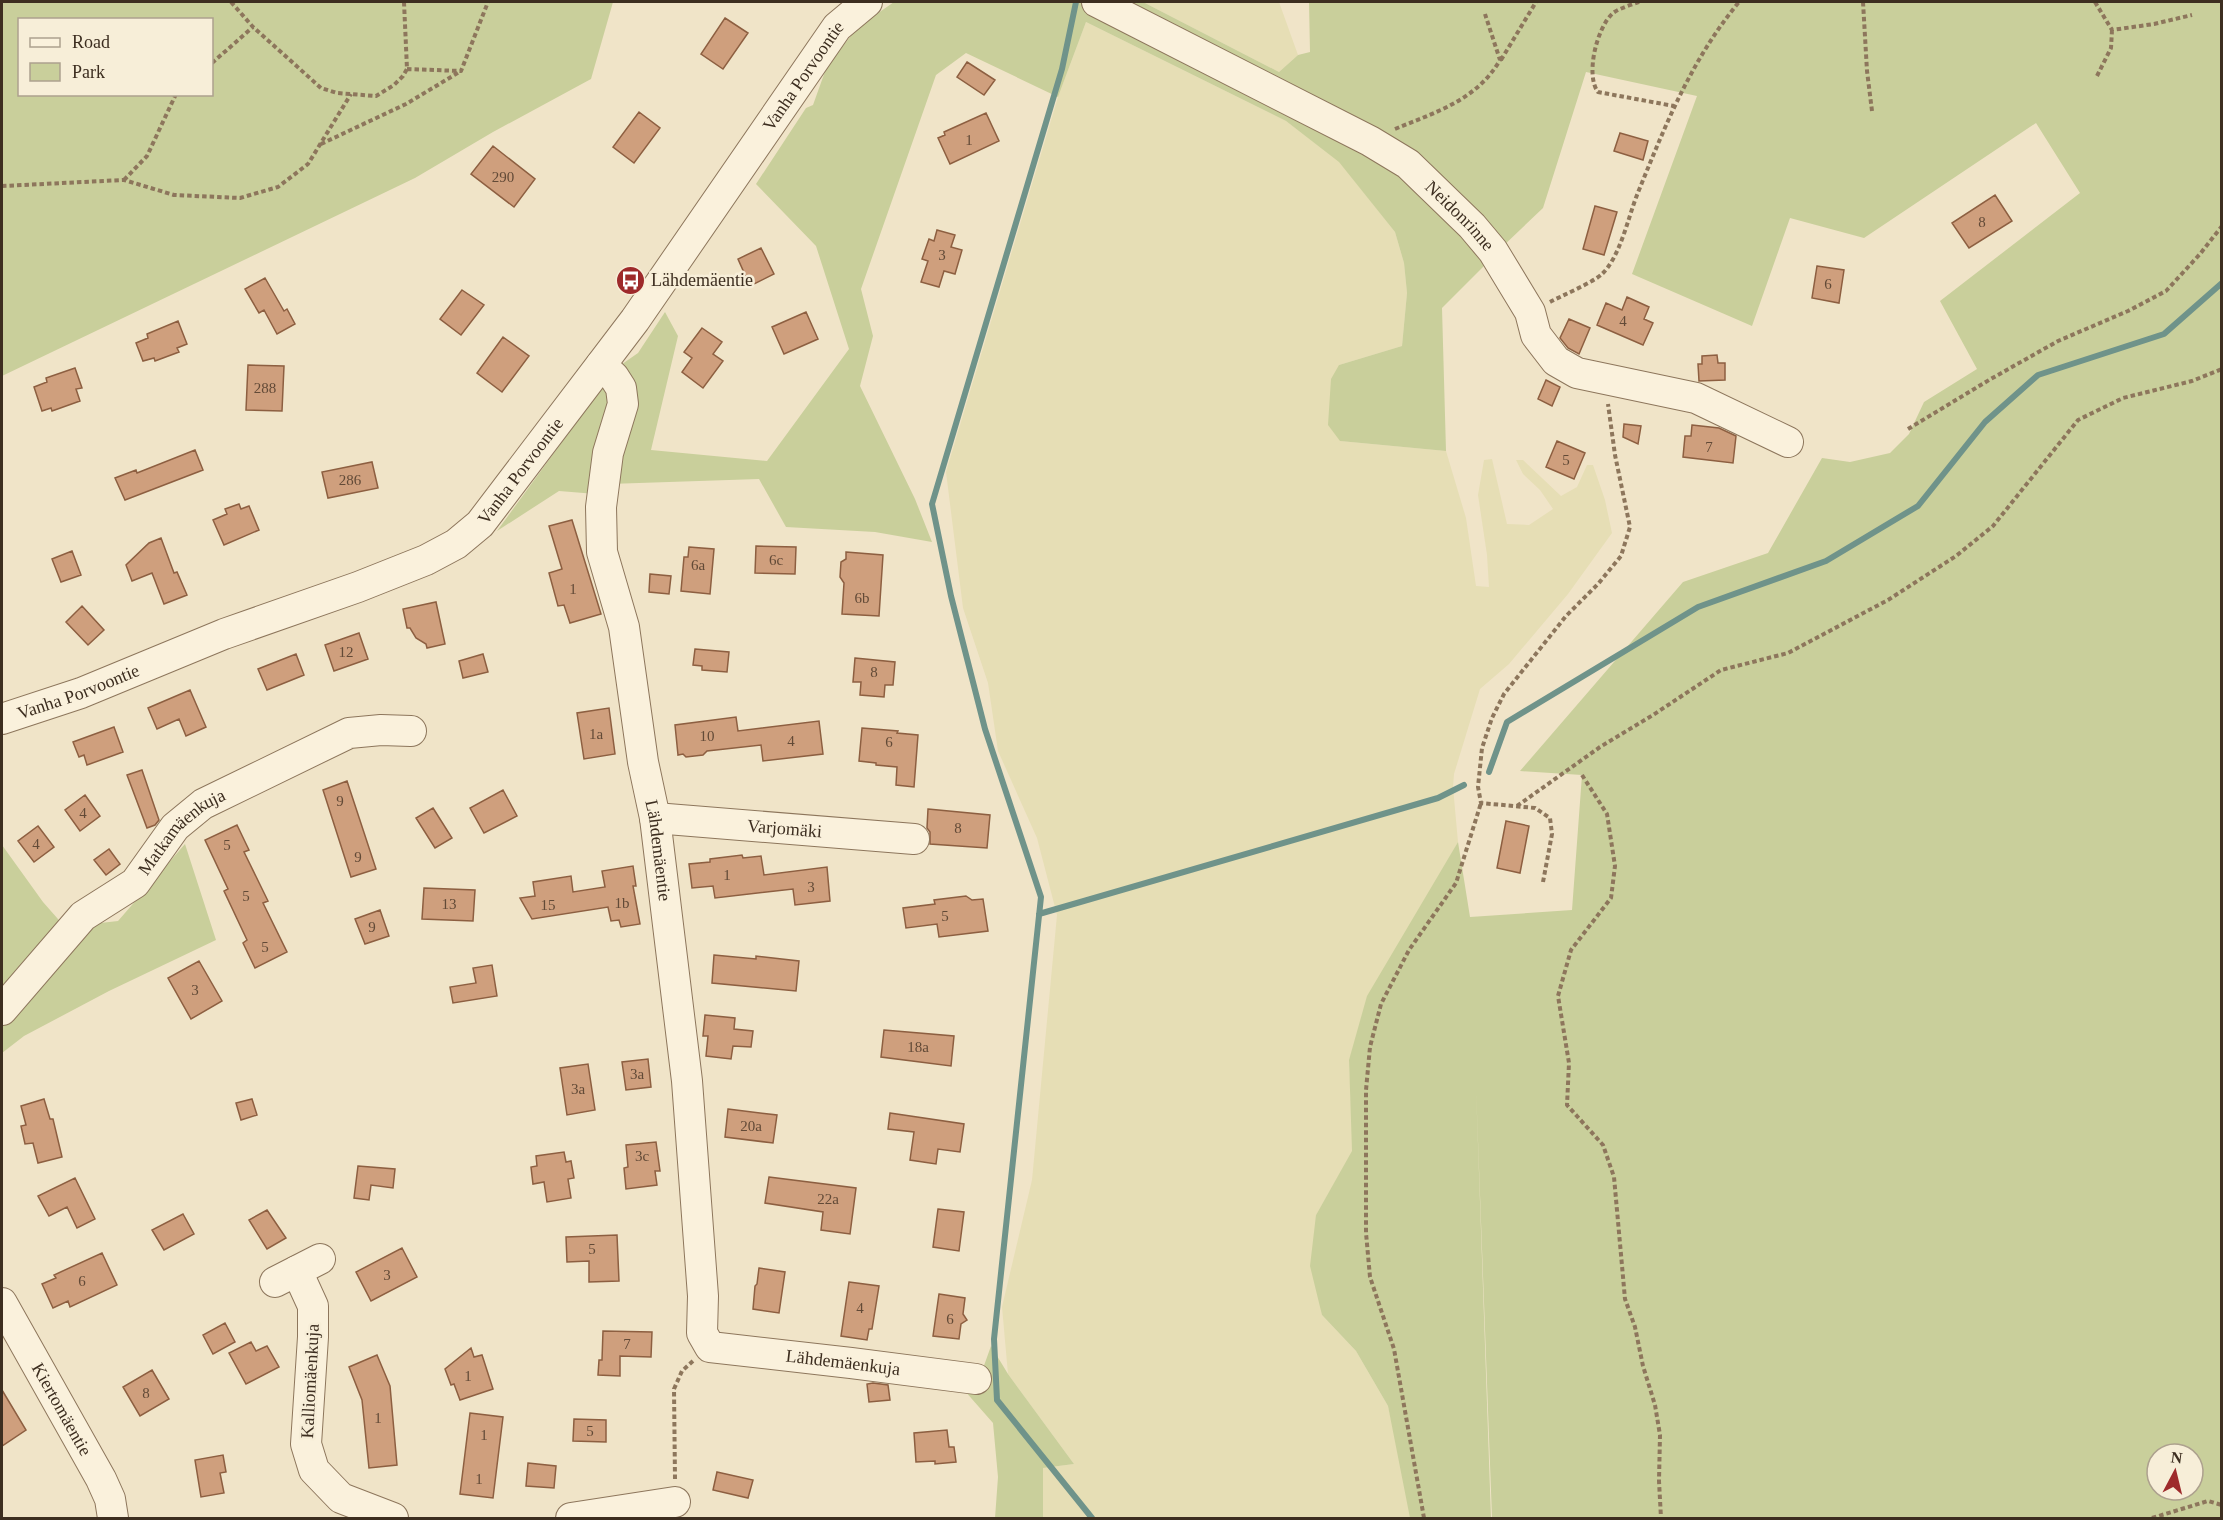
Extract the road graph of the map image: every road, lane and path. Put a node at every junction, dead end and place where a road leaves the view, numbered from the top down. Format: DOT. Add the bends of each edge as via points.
graph roads {
  1 [pos="231,2"];
  2 [pos="404,2"];
  3 [pos="488,2"];
  4 [pos="867,2"];
  5 [pos="1097,2"];
  6 [pos="1536,2"];
  7 [pos="1639,2"];
  8 [pos="1739,2"];
  9 [pos="1863,2"];
  10 [pos="2095,2"];
  11 [pos="1485,14"];
  12 [pos="2192,15"];
  13 [pos="253,27"];
  14 [pos="2112,30"];
  15 [pos="1500,60"];
  16 [pos="213,62"];
  17 [pos="407,69"];
  18 [pos="460,71"];
  19 [pos="2097,76"];
  20 [pos="351,94"];
  21 [pos="175,96"];
  22 [pos="1674,106"];
  23 [pos="1872,111"];
  24 [pos="1370,141"];
  25 [pos="320,144"];
  26 [pos="124,180"];
  27 [pos="2,186"];
  28 [pos="2222,226"];
  29 [pos="1530,312"];
  30 [pos="601,365"];
  31 [pos="2222,369"];
  32 [pos="1608,379"];
  33 [pos="1908,429"];
  34 [pos="1788,442"];
  35 [pos="2,719"];
  36 [pos="411,731"];
  37 [pos="1582,775"];
  38 [pos="1481,803"];
  39 [pos="1516,806"];
  40 [pos="655,818"];
  41 [pos="914,838"];
  42 [pos="1543,882"];
  43 [pos="2,1010"];
  44 [pos="297,1271"];
  45 [pos="2,1303"];
  46 [pos="710,1347"];
  47 [pos="976,1379"];
  48 [pos="675,1502"];
  49 [pos="2222,1505"];
  50 [pos="112,1518"];
  51 [pos="393,1518"];
  52 [pos="571,1518"];
  53 [pos="1424,1518"];
  54 [pos="1661,1518"];
  55 [pos="2152,1518"];
  1 -- 13 [label="path"];
  2 -- 17 [label="path"];
  3 -- 18 [label="path"];
  4 -- 30 [label="street, Vanha Porvoontie" via="837,27"];
  5 -- 24 [label="street, Neidonrinne"];
  6 -- 15 [label="path"];
  7 -- 22 [label="path" via="1614,13 1599,33 1593,63 1594,87 1598,92"];
  8 -- 22 [label="path" via="1696,61"];
  9 -- 23 [label="path"];
  10 -- 14 [label="path"];
  11 -- 15 [label="path"];
  12 -- 14 [label="path"];
  13 -- 16 [label="path"];
  13 -- 20 [label="path" via="321,88"];
  14 -- 19 [label="path" via="2111,48"];
  15 -- 24 [label="path" via="1493,73 1468,96"];
  17 -- 18 [label="path"];
  17 -- 20 [label="path" via="394,85 376,96"];
  18 -- 25 [label="path" via="406,104"];
  20 -- 25 [label="path"];
  21 -- 26 [label="path" via="147,156"];
  22 -- 29 [label="path" via="1618,250 1602,274"];
  24 -- 29 [label="street, Neidonrinne" via="1408,164 1472,226 1493,251"];
  25 -- 26 [label="path" via="308,164 278,187 240,198 174,195"];
  26 -- 27 [label="path"];
  28 -- 33 [label="path" via="2166,291 2058,341"];
  29 -- 32 [label="street, Neidonrinne" via="1536,335 1556,361 1577,373"];
  30 -- 35 [label="street, Vanha Porvoontie" via="480,524 456,544 358,587 224,634 81,693"];
  30 -- 40 [label="street, Lähdemäentie" via="621,388 623,405 606,464 601,507 602,552 624,627"];
  31 -- 39 [label="path" via="2123,399 2078,420 1993,526 1956,556 1888,600 1788,653 1721,670"];
  32 -- 34 [label="street, Neidonrinne" via="1696,398"];
  32 -- 38 [label="path" via="1607,401 1629,527 1621,556 1566,616 1504,694 1482,748 1478,787"];
  36 -- 43 [label="street, Matkamäenkuja" via="349,733 203,804 175,827 135,883 83,916"];
  37 -- 54 [label="path" via="1607,814 1615,866 1611,898 1571,950 1558,996 1569,1063 1568,1104 1604,1145 1614,1177 1625,1299 1660,1435"];
  38 -- 39 [label="path"];
  38 -- 53 [label="path" via="1456,883 1409,950 1381,1004 1370,1047 1366,1090 1366,1233 1370,1277 1394,1349"];
  39 -- 42 [label="path" via="1535,808 1550,818 1552,834"];
  40 -- 41 [label="street, Varjomäki"];
  40 -- 46 [label="street, Lähdemäentie" via="687,1081 703,1296 702,1333"];
  44 -- 51 [label="street, Kalliomäenkuja" via="313,1306 306,1444 314,1470 341,1498"];
  45 -- 50 [label="street, Kiertomäentie" via="101,1479 110,1498"];
  46 -- 47 [label="street, Lähdemäenkuja"];
  46 -- 48 [label="path" via="682,1371 674,1389"];
  48 -- 52 [label="street"];
  49 -- 55 [label="path" via="2208,1501"];
}
